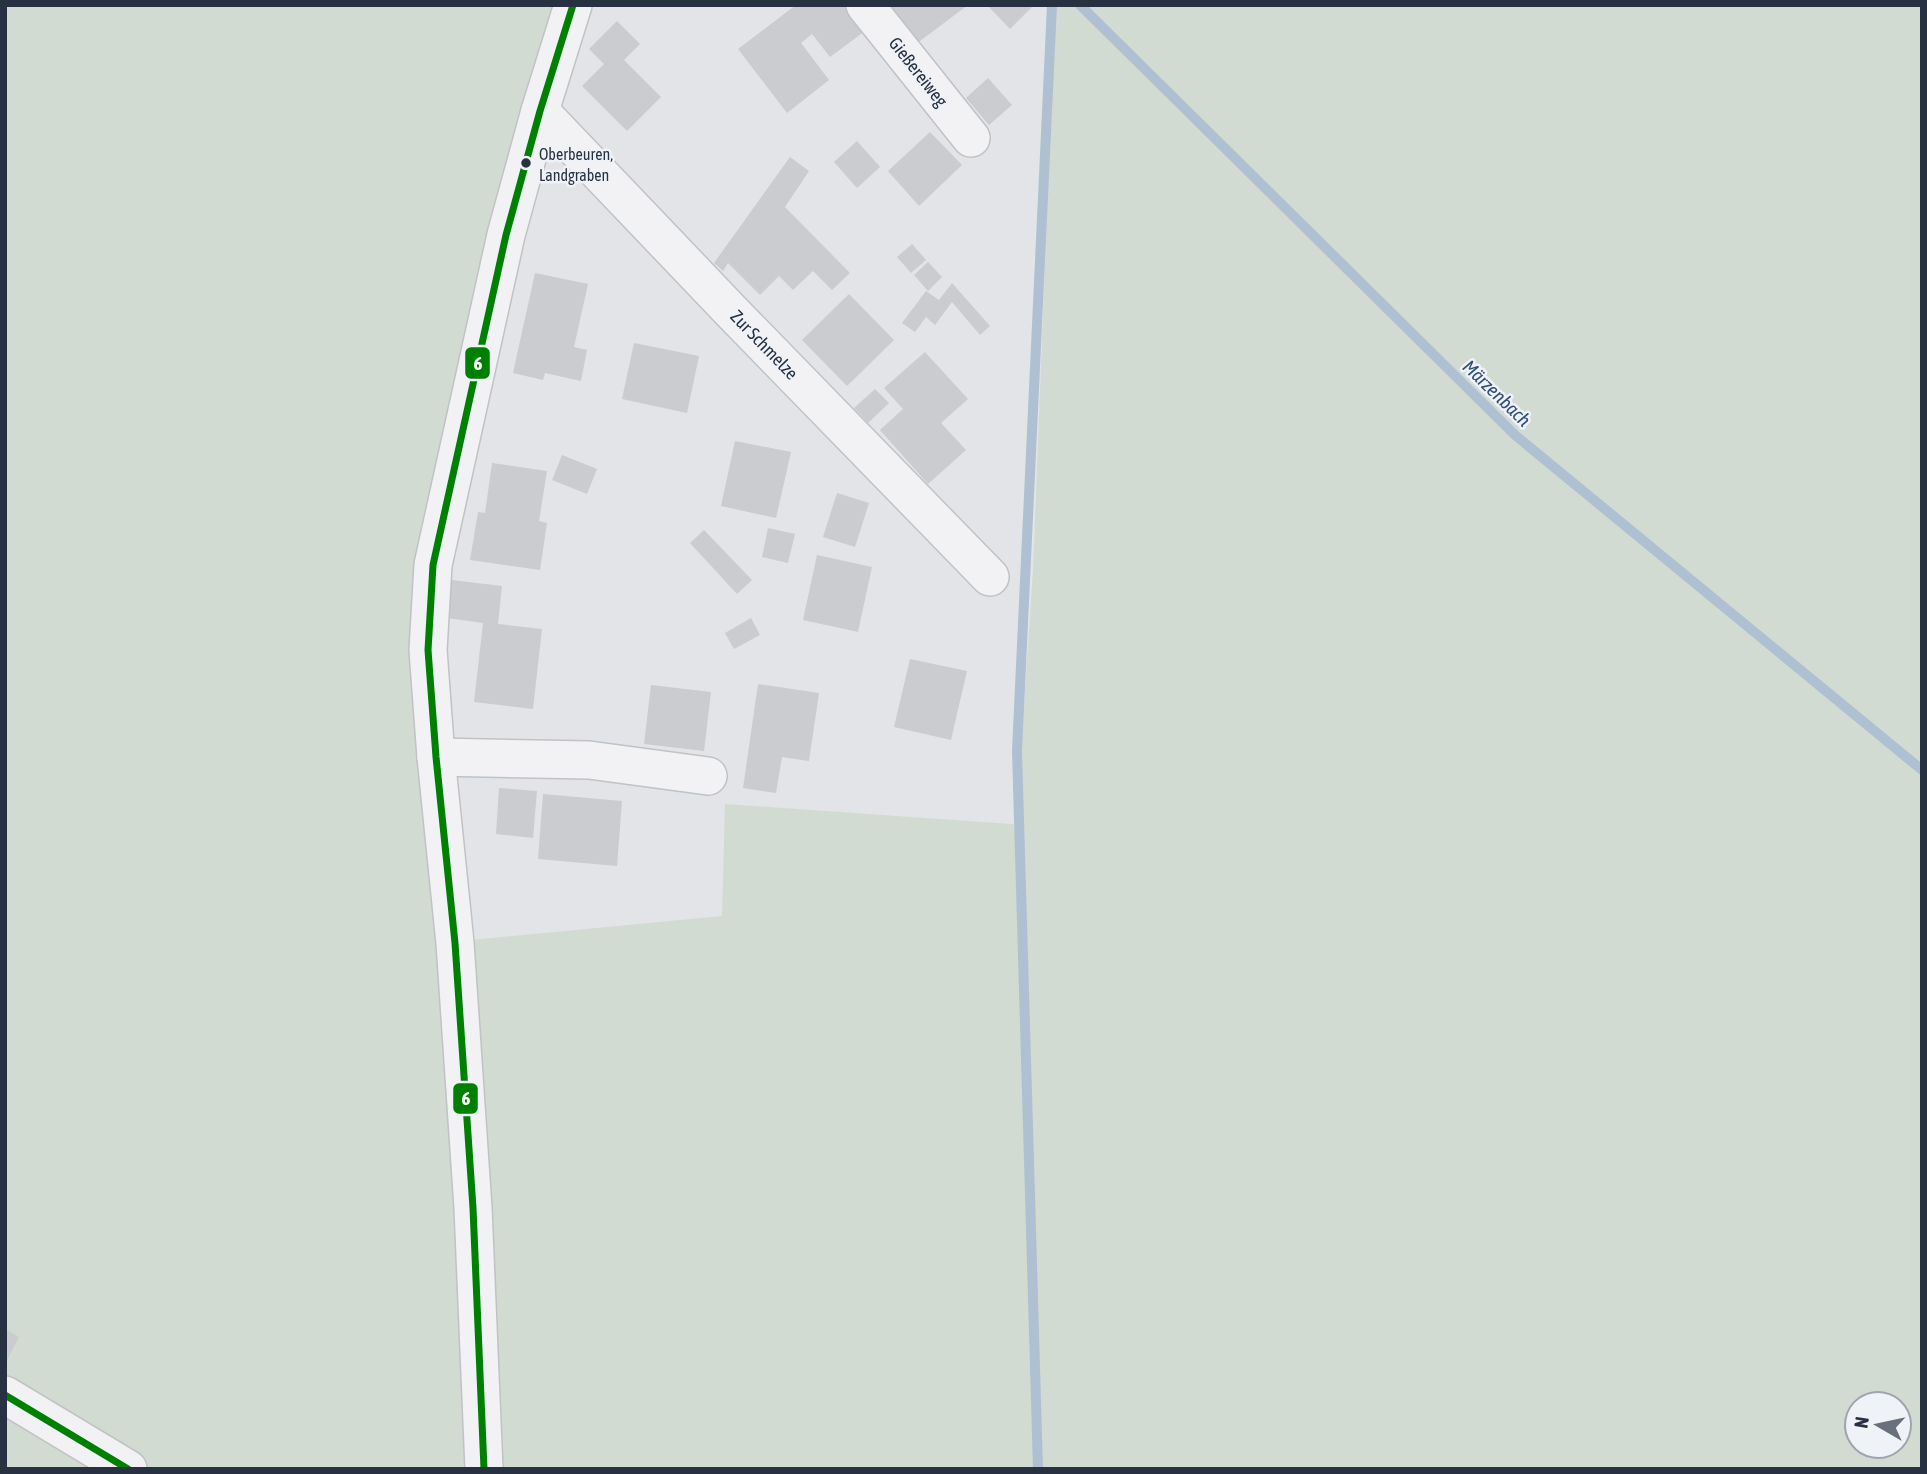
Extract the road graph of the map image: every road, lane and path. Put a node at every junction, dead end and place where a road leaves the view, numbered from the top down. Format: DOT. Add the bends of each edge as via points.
graph roads {
  1 [pos="573,5"];
  2 [pos="865,5"];
  3 [pos="540,111"];
  4 [pos="971,138"];
  5 [pos="990,578"];
  6 [pos="436,757"];
  7 [pos="708,776"];
  8 [pos="5,1395"];
  9 [pos="128,1469"];
  10 [pos="484,1469"];
  1 -- 3 [label="street"];
  2 -- 4 [label="street, Gießereiweg"];
  3 -- 5 [label="street, Zur Schmelze"];
  3 -- 6 [label="street" via="506,235 433,565 428,650"];
  6 -- 7 [label="street" via="589,761"];
  6 -- 10 [label="street" via="456,957 473,1208"];
  8 -- 9 [label="street"];
}
